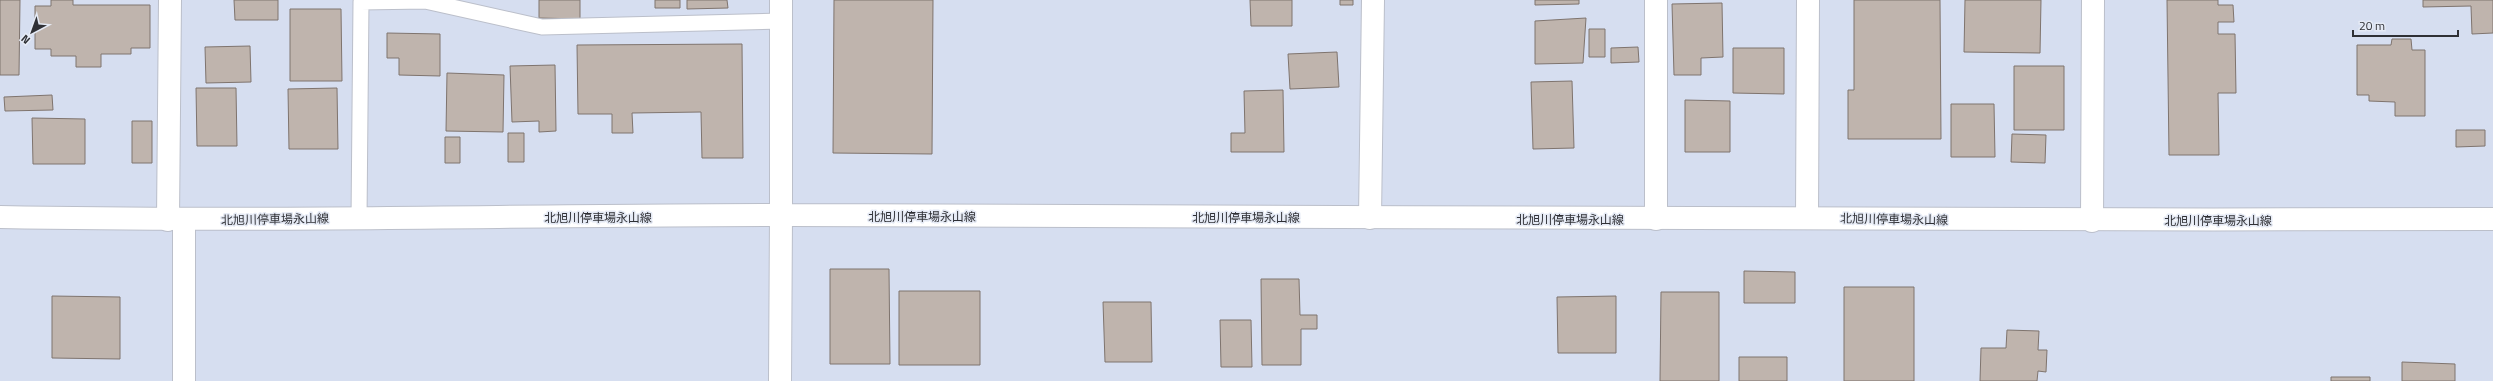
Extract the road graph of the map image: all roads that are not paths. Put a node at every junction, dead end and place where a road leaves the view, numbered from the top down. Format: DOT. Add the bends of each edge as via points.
graph roads {
  1 [pos="170,0"];
  2 [pos="1373,0"];
  3 [pos="1656,0"];
  4 [pos="1808,0"];
  5 [pos="2093,0"];
  6 [pos="781,11"];
  7 [pos="780,215"];
  8 [pos="0,217"];
  9 [pos="359,218"];
  10 [pos="1370,218"];
  11 [pos="1807,218"];
  12 [pos="1656,219"];
  13 [pos="2493,219"];
  14 [pos="176,220"];
  15 [pos="2092,221"];
  16 [pos="184,381"];
  17 [pos="780,381"];
  1 -- 14 [label="main road"];
  2 -- 10 [label="main road"];
  3 -- 12 [label="main road"];
  4 -- 11 [label="main road"];
  5 -- 15 [label="main road"];
  6 -- 7 [label="main road"];
  6 -- 9 [label="lane" via="542,27 425,1 361,2"];
  7 -- 9 [label="main road, 北旭川停車場永山線"];
  7 -- 10 [label="main road, 北旭川停車場永山線"];
  7 -- 17 [label="main road"];
  8 -- 14 [label="main road, 北旭川停車場永山線"];
  9 -- 14 [label="main road, 北旭川停車場永山線"];
  10 -- 12 [label="main road, 北旭川停車場永山線"];
  11 -- 12 [label="main road, 北旭川停車場永山線"];
  11 -- 15 [label="main road, 北旭川停車場永山線"];
  13 -- 15 [label="main road, 北旭川停車場永山線"];
  14 -- 16 [label="main road"];
}
